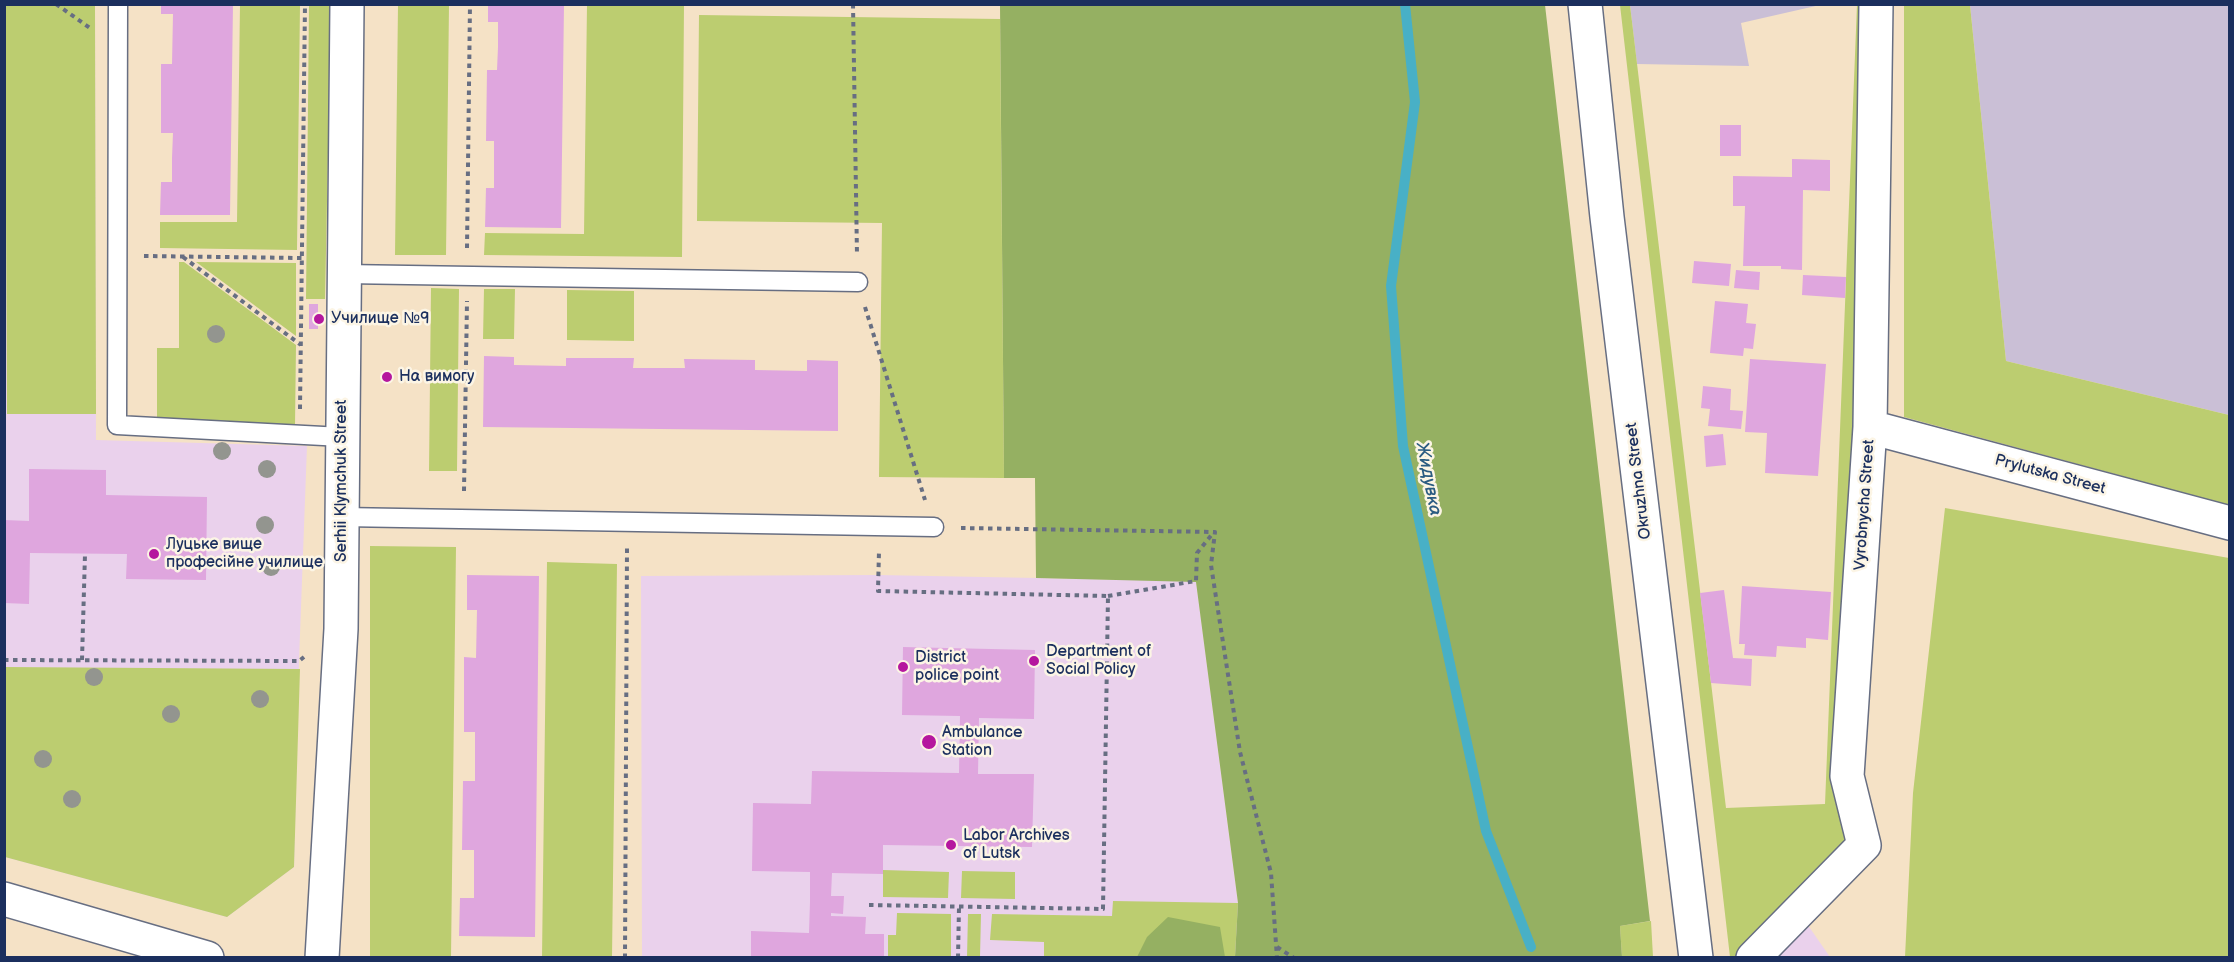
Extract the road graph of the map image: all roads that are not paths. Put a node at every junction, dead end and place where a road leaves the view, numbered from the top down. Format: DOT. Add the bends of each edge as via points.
graph roads {
  1 [pos="118,4"];
  2 [pos="347,4"];
  3 [pos="1585,4"];
  4 [pos="1876,4"];
  5 [pos="344,274"];
  6 [pos="858,282"];
  7 [pos="1870,427"];
  8 [pos="342,436"];
  9 [pos="342,517"];
  10 [pos="2229,524"];
  11 [pos="934,527"];
  12 [pos="4,899"];
  13 [pos="207,957"];
  14 [pos="322,957"];
  15 [pos="1696,957"];
  16 [pos="1753,957"];
  1 -- 8 [label="lane" via="117,425"];
  2 -- 5 [label="street, Serhii Klymchuk Street"];
  3 -- 15 [label="street, Okruzhna Street"];
  4 -- 7 [label="street, Vyrobnycha Street"];
  5 -- 6 [label="lane"];
  5 -- 8 [label="street, Serhii Klymchuk Street"];
  7 -- 10 [label="street, Prylutska Street"];
  7 -- 16 [label="street, Vyrobnycha Street" via="1847,776 1864,845"];
  8 -- 9 [label="street, Serhii Klymchuk Street"];
  9 -- 11 [label="lane"];
  9 -- 14 [label="street, Serhii Klymchuk Street" via="341,629"];
  12 -- 13 [label="street"];
}
